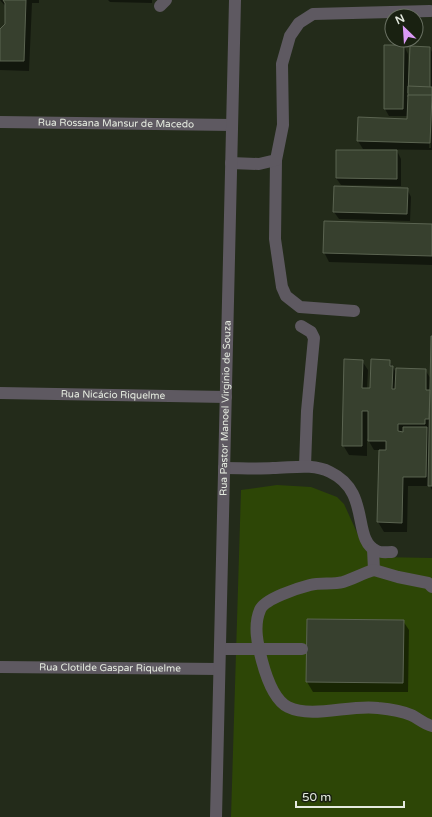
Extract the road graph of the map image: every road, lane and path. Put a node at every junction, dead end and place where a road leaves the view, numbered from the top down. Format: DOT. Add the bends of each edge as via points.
graph roads {
  1 [pos="235,0"];
  2 [pos="430,11"];
  3 [pos="0,122"];
  4 [pos="232,125"];
  5 [pos="276,160"];
  6 [pos="231,163"];
  7 [pos="354,310"];
  8 [pos="301,326"];
  9 [pos="0,393"];
  10 [pos="226,397"];
  11 [pos="305,466"];
  12 [pos="224,468"];
  13 [pos="373,549"];
  14 [pos="392,552"];
  15 [pos="374,570"];
  16 [pos="432,587"];
  17 [pos="220,649"];
  18 [pos="302,649"];
  19 [pos="259,650"];
  20 [pos="0,667"];
  21 [pos="219,669"];
  22 [pos="432,726"];
  23 [pos="216,817"];
  1 -- 4 [label="street, Rua Pastor Manoel Virgínio de Souza"];
  2 -- 5 [label="street" via="314,14 299,23 290,36 282,64 283,125"];
  3 -- 4 [label="street, Rua Rossana Mansur de Macedo"];
  4 -- 6 [label="street, Rua Pastor Manoel Virgínio de Souza"];
  5 -- 6 [label="street" via="259,164"];
  5 -- 7 [label="street" via="275,238 282,287 286,296 300,307"];
  6 -- 10 [label="street, Rua Pastor Manoel Virgínio de Souza"];
  8 -- 11 [label="street" via="311,332 314,338"];
  9 -- 10 [label="street, Rua Nicácio Riquelme"];
  10 -- 12 [label="street, Rua Pastor Manoel Virgínio de Souza"];
  11 -- 12 [label="street"];
  11 -- 13 [label="street" via="326,471 346,483 358,506 365,540"];
  12 -- 17 [label="street, Rua Pastor Manoel Virgínio de Souza"];
  13 -- 14 [label="street" via="378,552"];
  13 -- 15 [label="street"];
  15 -- 16 [label="street" via="428,583"];
  15 -- 19 [label="street" via="344,582 310,585 270,601 260,609 257,620"];
  17 -- 19 [label="street"];
  17 -- 21 [label="street, Rua Pastor Manoel Virgínio de Souza"];
  18 -- 19 [label="street"];
  19 -- 22 [label="street" via="265,673 276,696 288,707 304,711 378,708 410,714"];
  20 -- 21 [label="street, Rua Clotilde Gaspar Riquelme"];
  21 -- 23 [label="street, Rua Pastor Manoel Virgínio de Souza"];
}
